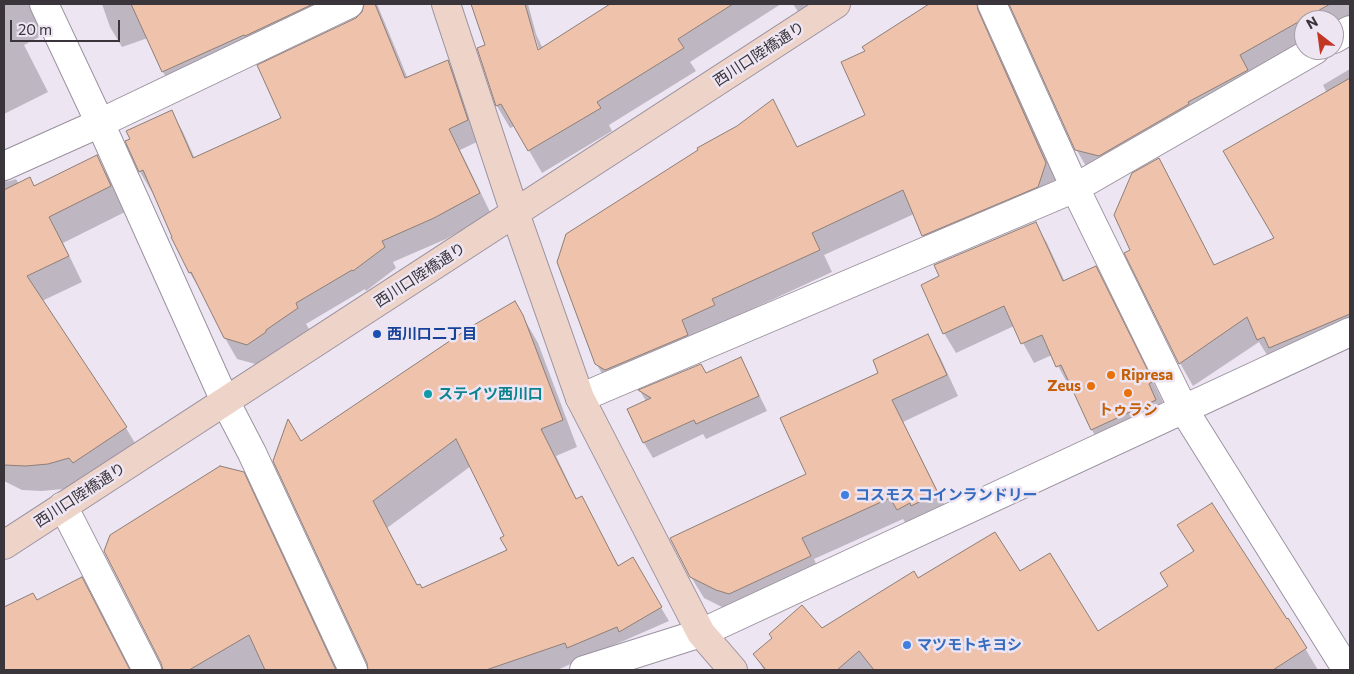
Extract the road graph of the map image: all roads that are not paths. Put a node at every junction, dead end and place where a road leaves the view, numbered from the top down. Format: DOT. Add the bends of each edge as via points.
graph roads {
  1 [pos="44,4"];
  2 [pos="349,4"];
  3 [pos="446,4"];
  4 [pos="836,4"];
  5 [pos="992,4"];
  6 [pos="1298,60"];
  7 [pos="100,123"];
  8 [pos="4,166"];
  9 [pos="1075,188"];
  10 [pos="515,213"];
  11 [pos="1350,332"];
  12 [pos="580,398"];
  13 [pos="225,401"];
  14 [pos="1184,410"];
  15 [pos="63,506"];
  16 [pos="4,546"];
  17 [pos="701,633"];
  18 [pos="147,670"];
  19 [pos="354,670"];
  20 [pos="584,670"];
  21 [pos="733,670"];
  22 [pos="1347,670"];
  1 -- 7 [label="street"];
  2 -- 7 [label="street"];
  3 -- 10 [label="street"];
  4 -- 10 [label="street, 西川口陸橋通り"];
  5 -- 9 [label="street"];
  6 -- 9 [label="street"];
  7 -- 8 [label="street"];
  7 -- 13 [label="street"];
  9 -- 12 [label="street"];
  9 -- 14 [label="street"];
  10 -- 12 [label="street"];
  10 -- 13 [label="street, 西川口陸橋通り"];
  11 -- 14 [label="street"];
  12 -- 17 [label="street"];
  13 -- 15 [label="street, 西川口陸橋通り"];
  13 -- 19 [label="street"];
  14 -- 17 [label="street"];
  14 -- 22 [label="street"];
  15 -- 16 [label="street, 西川口陸橋通り"];
  15 -- 18 [label="street"];
  17 -- 20 [label="street"];
  17 -- 21 [label="street"];
}
